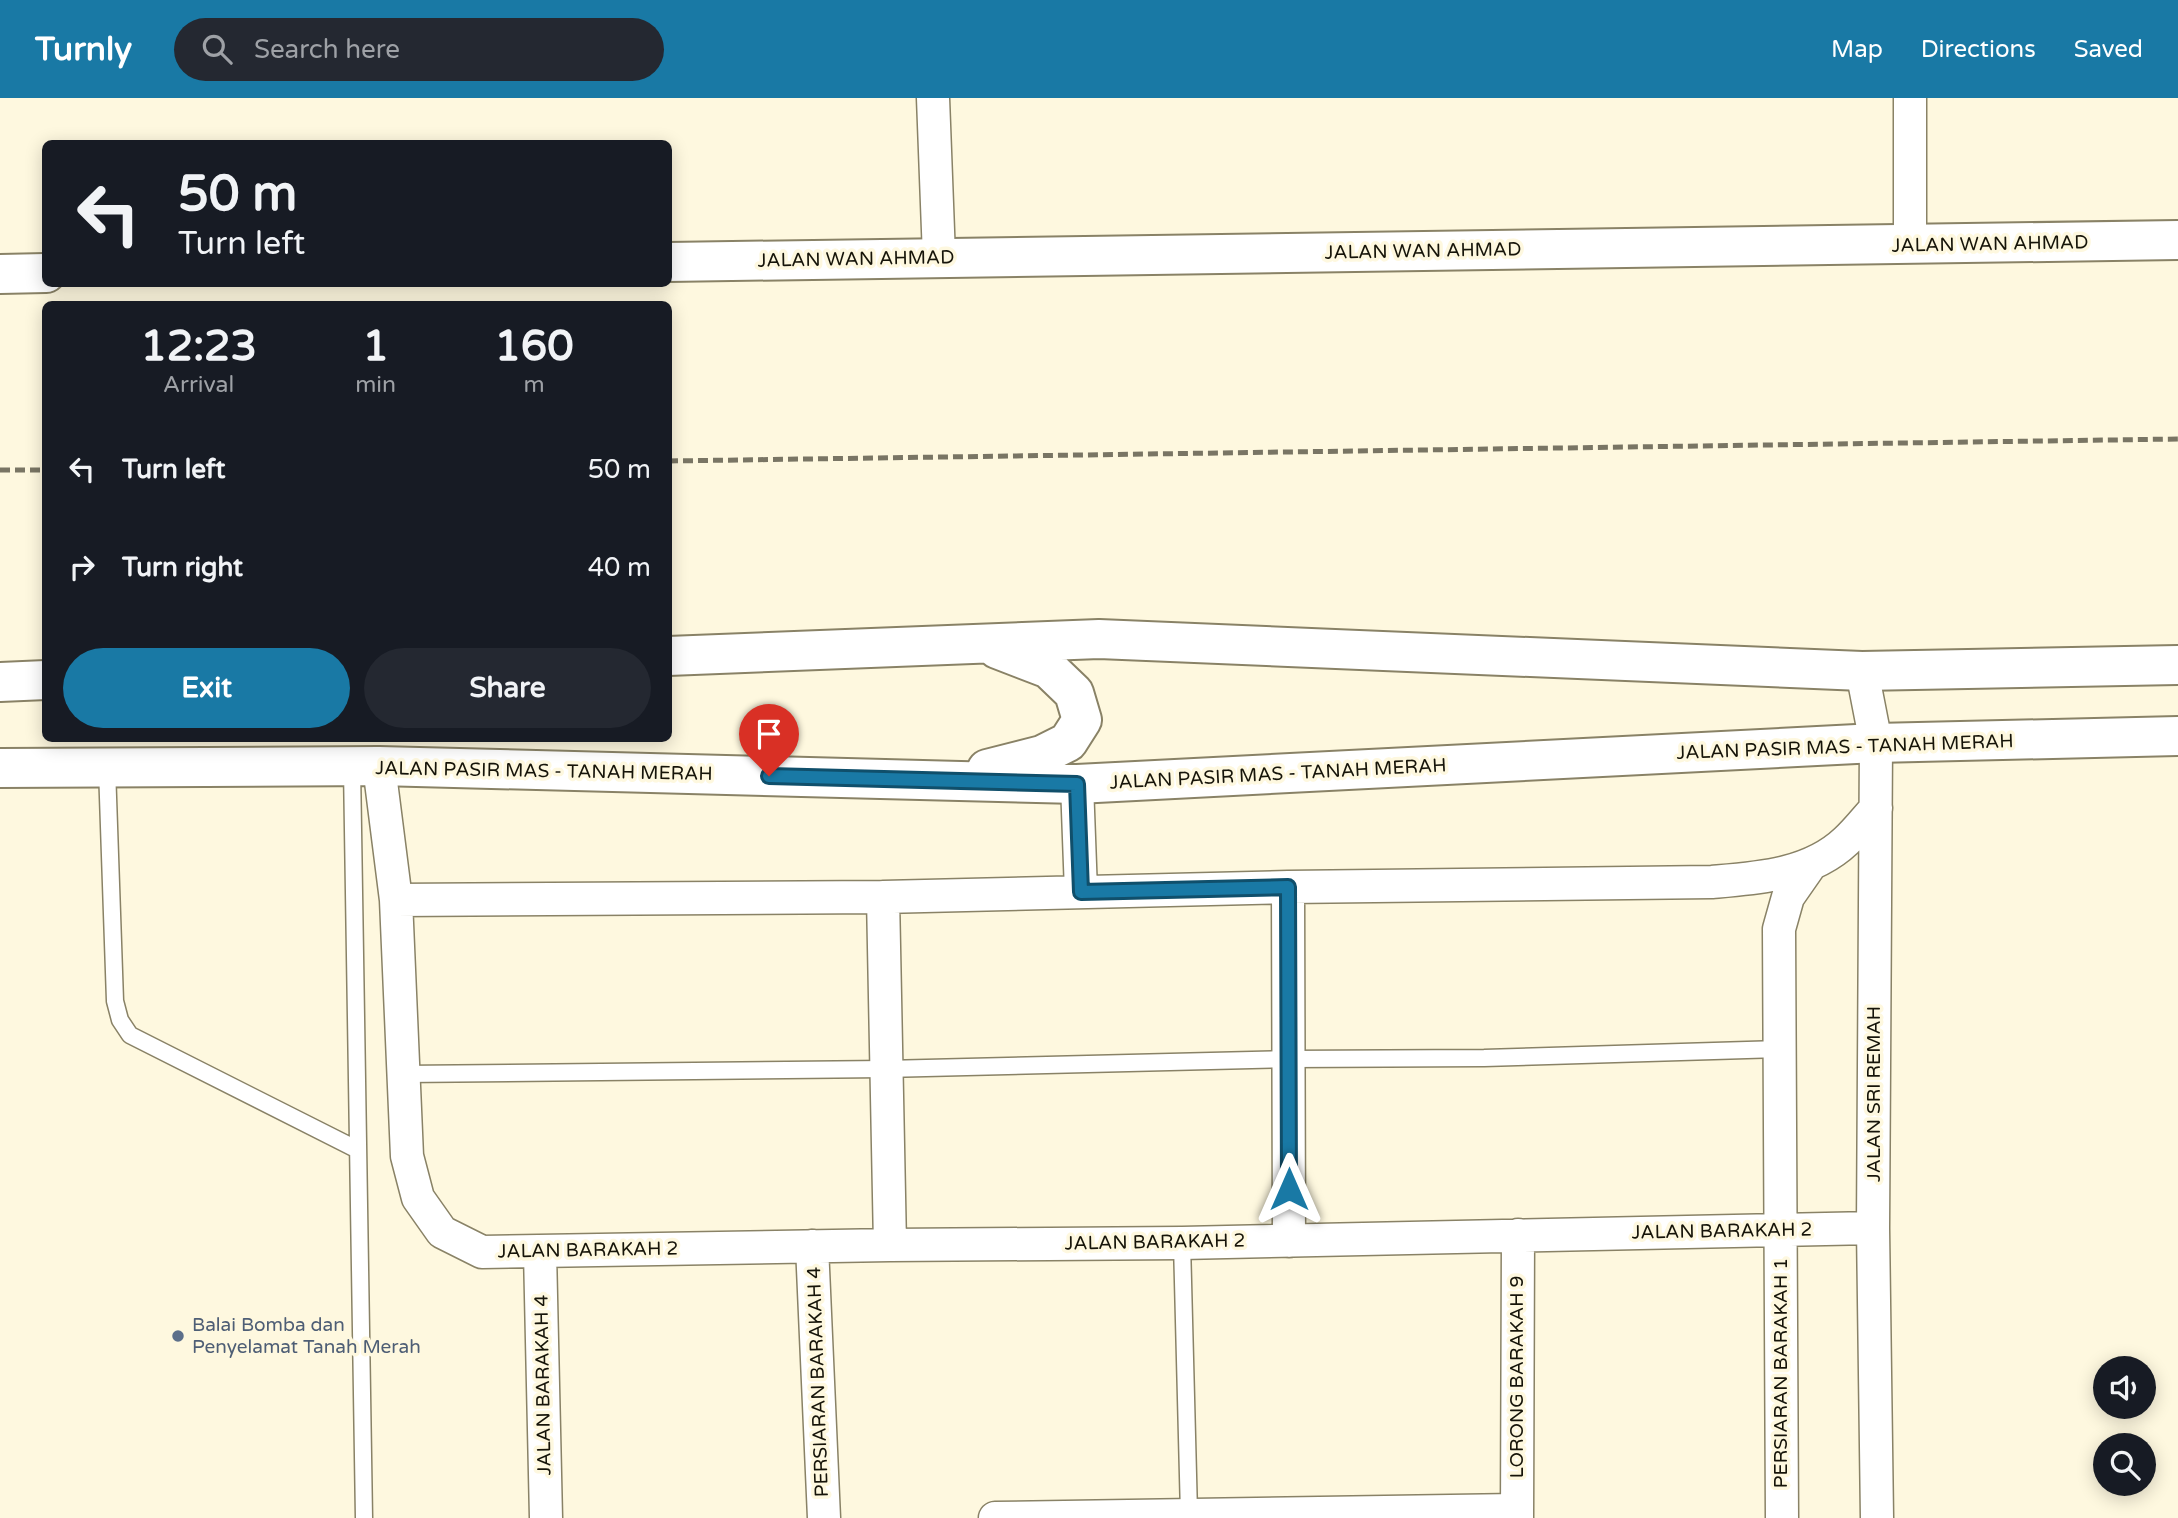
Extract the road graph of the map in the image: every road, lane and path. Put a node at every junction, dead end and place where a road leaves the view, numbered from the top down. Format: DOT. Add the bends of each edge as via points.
graph roads {
  1 [pos="933,98"];
  2 [pos="1910,98"];
  3 [pos="2178,240"];
  4 [pos="1910,245"];
  5 [pos="939,257"];
  6 [pos="672,262"];
  7 [pos="42,273"];
  8 [pos="0,274"];
  9 [pos="982,644"];
  10 [pos="672,656"];
  11 [pos="2178,665"];
  12 [pos="1862,671"];
  13 [pos="42,680"];
  14 [pos="0,682"];
  15 [pos="2178,736"];
  16 [pos="1876,743"];
  17 [pos="366,766"];
  18 [pos="0,768"];
  19 [pos="107,768"];
  20 [pos="936,780"];
  21 [pos="1077,784"];
  22 [pos="1876,808"];
  23 [pos="1811,864"];
  24 [pos="1288,887"];
  25 [pos="1081,892"];
  26 [pos="883,897"];
  27 [pos="396,900"];
  28 [pos="1780,1049"];
  29 [pos="1290,1059"];
  30 [pos="885,1069"];
  31 [pos="402,1074"];
  32 [pos="358,1150"];
  33 [pos="1873,1228"];
  34 [pos="1780,1229"];
  35 [pos="1518,1236"];
  36 [pos="1289,1241"];
  37 [pos="1182,1243"];
  38 [pos="890,1245"];
  39 [pos="812,1246"];
  40 [pos="540,1252"];
  41 [pos="1189,1514"];
  42 [pos="1516,1514"];
  43 [pos="1092,1517"];
  44 [pos="364,1518"];
  45 [pos="546,1518"];
  46 [pos="824,1518"];
  47 [pos="995,1518"];
  48 [pos="1782,1518"];
  49 [pos="1877,1518"];
  1 -- 5 [label="street"];
  2 -- 4 [label="street"];
  3 -- 4 [label="main road, JALAN WAN AHMAD"];
  4 -- 5 [label="main road, JALAN WAN AHMAD"];
  5 -- 6 [label="main road, JALAN WAN AHMAD"];
  7 -- 8 [label="main road"];
  9 -- 10 [label="main road"];
  9 -- 12 [label="main road" via="1099,639"];
  9 -- 20 [label="main road" via="1049,668 1074,693 1082,720 1068,743 1042,755"];
  11 -- 12 [label="main road"];
  12 -- 16 [label="street, JALAN SRI REMAH"];
  13 -- 14 [label="main road"];
  15 -- 16 [label="main road, JALAN PASIR MAS - TANAH MERAH"];
  16 -- 21 [label="main road, JALAN PASIR MAS - TANAH MERAH"];
  16 -- 22 [label="street, JALAN SRI REMAH"];
  17 -- 19 [label="main road, JALAN PASIR MAS - TANAH MERAH"];
  17 -- 20 [label="main road, JALAN PASIR MAS - TANAH MERAH"];
  17 -- 27 [label="street"];
  17 -- 32 [label="lane"];
  18 -- 19 [label="main road, JALAN PASIR MAS - TANAH MERAH"];
  19 -- 32 [label="lane" via="115,1001 120,1020 130,1035"];
  20 -- 21 [label="main road, JALAN PASIR MAS - TANAH MERAH"];
  21 -- 25 [label="street"];
  22 -- 23 [label="street" via="1844,843"];
  22 -- 33 [label="street, JALAN SRI REMAH"];
  23 -- 24 [label="street" via="1774,876 1712,882"];
  23 -- 28 [label="street, PERSIARAN BARAKAH 1" via="1788,897 1779,929"];
  24 -- 25 [label="street"];
  24 -- 29 [label="street"];
  25 -- 26 [label="street"];
  26 -- 27 [label="street"];
  26 -- 30 [label="street"];
  27 -- 31 [label="street"];
  28 -- 29 [label="lane"];
  28 -- 34 [label="street, PERSIARAN BARAKAH 1"];
  29 -- 30 [label="lane"];
  29 -- 36 [label="street"];
  30 -- 31 [label="lane"];
  30 -- 38 [label="street"];
  31 -- 40 [label="street, JALAN BARAKAH 2" via="407,1156 418,1198 442,1231 482,1252"];
  32 -- 44 [label="lane"];
  33 -- 34 [label="street, JALAN BARAKAH 2"];
  33 -- 49 [label="street, JALAN SRI REMAH"];
  34 -- 35 [label="street, JALAN BARAKAH 2"];
  34 -- 48 [label="street, PERSIARAN BARAKAH 1"];
  35 -- 36 [label="street, JALAN BARAKAH 2"];
  35 -- 42 [label="street, LORONG BARAKAH 9"];
  36 -- 37 [label="street, JALAN BARAKAH 2"];
  37 -- 38 [label="street, JALAN BARAKAH 2"];
  37 -- 41 [label="lane"];
  38 -- 39 [label="street, JALAN BARAKAH 2"];
  39 -- 40 [label="street, JALAN BARAKAH 2"];
  39 -- 46 [label="street, PERSIARAN BARAKAH 4"];
  40 -- 45 [label="street, JALAN BARAKAH 4"];
  41 -- 42 [label="street"];
  41 -- 43 [label="street"];
  43 -- 47 [label="street"];
}
